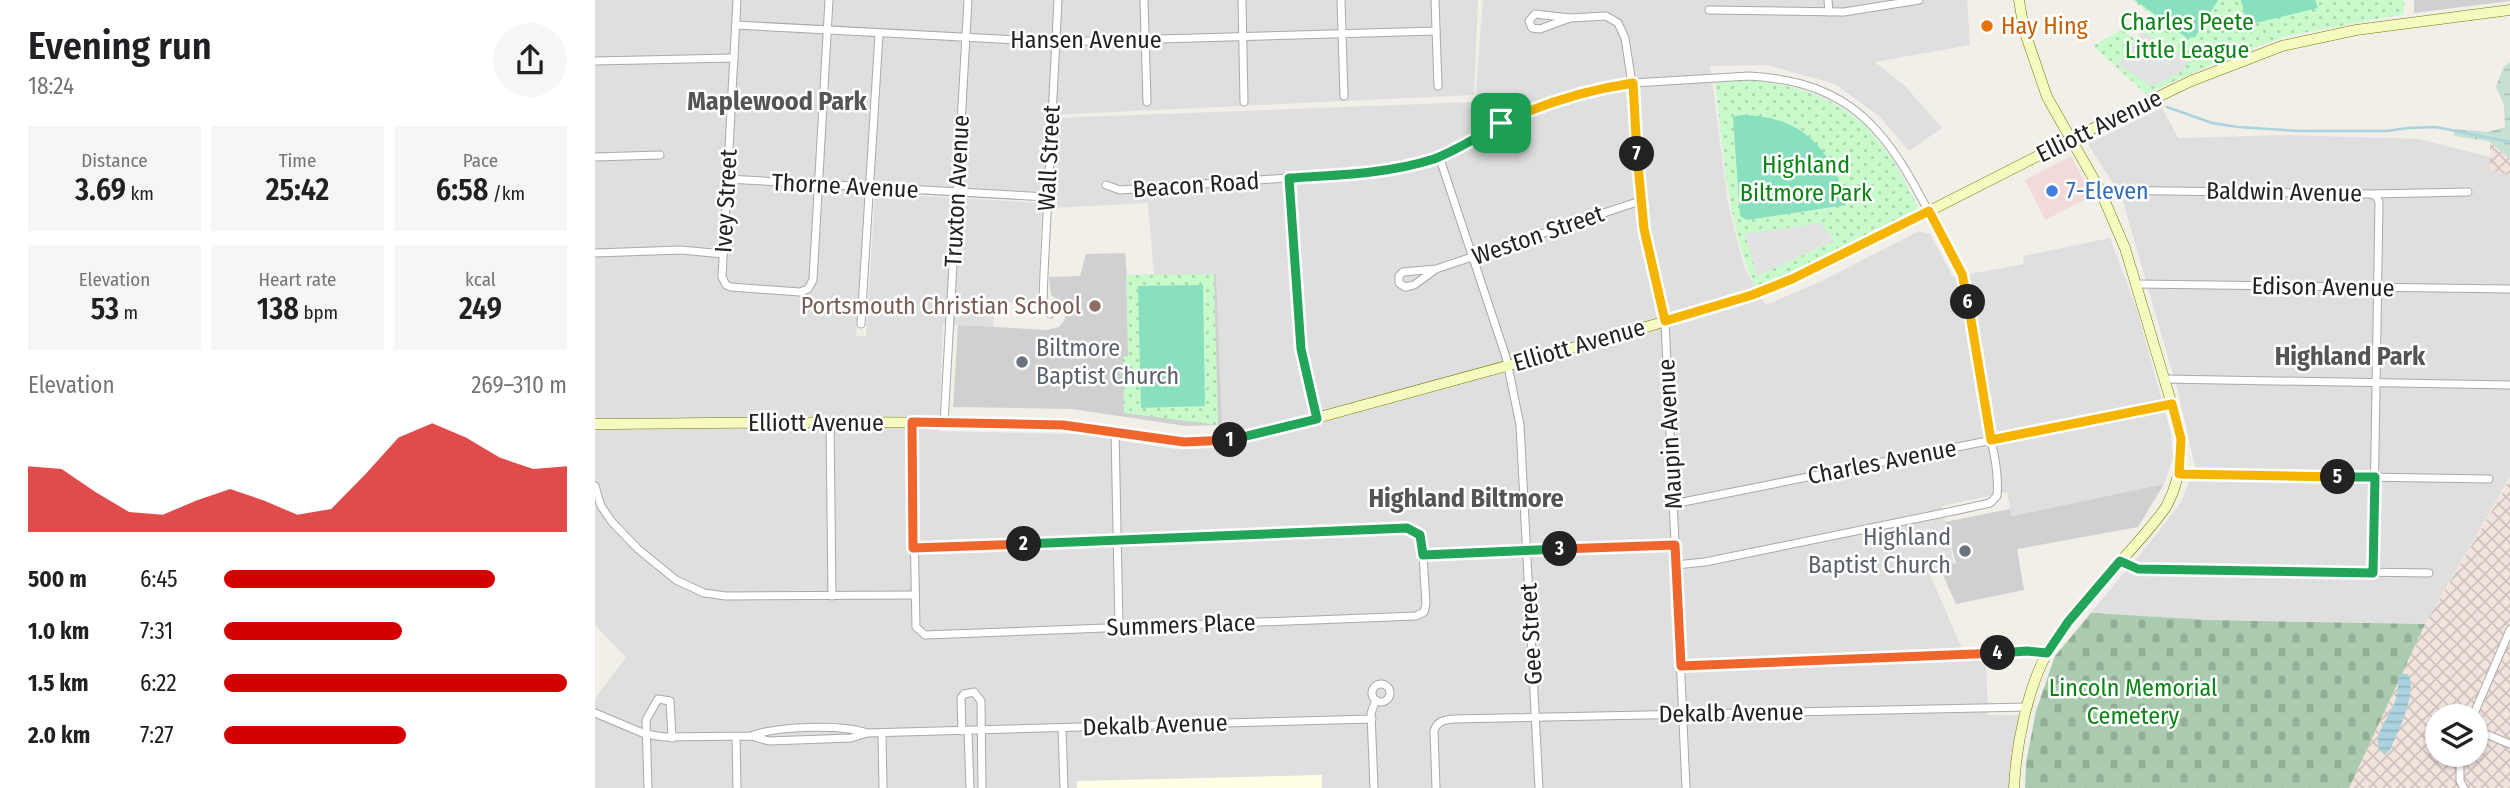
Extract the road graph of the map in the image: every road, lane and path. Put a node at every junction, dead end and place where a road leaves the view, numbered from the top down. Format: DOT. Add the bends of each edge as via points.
graph roads {
  1 [pos="737,0"];
  2 [pos="829,0"];
  3 [pos="968,0"];
  4 [pos="1058,0"];
  5 [pos="1144,0"];
  6 [pos="1242,0"];
  7 [pos="1341,0"];
  8 [pos="1435,0"];
  9 [pos="1828,0"];
  10 [pos="1919,0"];
  11 [pos="2019,0"];
  12 [pos="1709,10"];
  13 [pos="2510,10"];
  14 [pos="1829,12"];
  15 [pos="1570,18"];
  16 [pos="736,25"];
  17 [pos="827,30"];
  18 [pos="1436,31"];
  19 [pos="879,33"];
  20 [pos="1342,33"];
  21 [pos="1243,37"];
  22 [pos="966,38"];
  23 [pos="1145,41"];
  24 [pos="1056,42"];
  25 [pos="734,58"];
  26 [pos="595,61"];
  27 [pos="1633,83"];
  28 [pos="1439,86"];
  29 [pos="1344,96"];
  30 [pos="1147,102"];
  31 [pos="1244,102"];
  32 [pos="2071,139"];
  33 [pos="660,155"];
  34 [pos="1439,156"];
  35 [pos="595,157"];
  36 [pos="1289,178"];
  37 [pos="727,179"];
  38 [pos="819,184"];
  39 [pos="1106,185"];
  40 [pos="869,187"];
  41 [pos="2100,190"];
  42 [pos="957,192"];
  43 [pos="2467,192"];
  44 [pos="2371,194"];
  45 [pos="1047,197"];
  46 [pos="1640,201"];
  47 [pos="1929,211"];
  48 [pos="595,253"];
  49 [pos="723,254"];
  50 [pos="1473,256"];
  51 [pos="1436,269"];
  52 [pos="2137,284"];
  53 [pos="2378,288"];
  54 [pos="2510,289"];
  55 [pos="1050,314"];
  56 [pos="1665,321"];
  57 [pos="861,324"];
  58 [pos="1509,365"];
  59 [pos="2165,379"];
  60 [pos="2376,383"];
  61 [pos="2510,385"];
  62 [pos="2172,404"];
  63 [pos="1317,419"];
  64 [pos="830,422"];
  65 [pos="912,422"];
  66 [pos="944,423"];
  67 [pos="595,424"];
  68 [pos="1115,431"];
  69 [pos="1991,440"];
  70 [pos="2179,474"];
  71 [pos="2375,477"];
  72 [pos="2489,479"];
  73 [pos="595,486"];
  74 [pos="1674,504"];
  75 [pos="1117,540"];
  76 [pos="1675,545"];
  77 [pos="913,548"];
  78 [pos="1527,550"];
  79 [pos="1423,555"];
  80 [pos="2120,561"];
  81 [pos="1676,565"];
  82 [pos="2373,573"];
  83 [pos="2429,573"];
  84 [pos="915,595"];
  85 [pos="832,596"];
  86 [pos="1119,627"];
  87 [pos="2510,630"];
  88 [pos="2047,653"];
  89 [pos="1681,666"];
  90 [pos="1376,700"];
  91 [pos="2478,704"];
  92 [pos="2028,707"];
  93 [pos="595,713"];
  94 [pos="1684,714"];
  95 [pos="1536,718"];
  96 [pos="1372,719"];
  97 [pos="1062,728"];
  98 [pos="965,731"];
  99 [pos="981,731"];
  100 [pos="882,733"];
  101 [pos="647,735"];
  102 [pos="2488,735"];
  103 [pos="736,737"];
  104 [pos="672,738"];
  105 [pos="2510,744"];
  106 [pos="2459,767"];
  107 [pos="648,788"];
  108 [pos="737,788"];
  109 [pos="883,788"];
  110 [pos="970,788"];
  111 [pos="982,788"];
  112 [pos="1064,788"];
  113 [pos="1374,788"];
  114 [pos="1436,788"];
  115 [pos="1539,788"];
  116 [pos="1686,788"];
  117 [pos="2014,788"];
  118 [pos="2464,788"];
  1 -- 16 [label="street, Ivey Street"];
  2 -- 17 [label="street"];
  3 -- 22 [label="street, Truxton Avenue"];
  4 -- 24 [label="street, Wall Street"];
  5 -- 23 [label="street"];
  6 -- 21 [label="street"];
  7 -- 20 [label="street"];
  8 -- 18 [label="street"];
  9 -- 14 [label="street"];
  10 -- 14 [label="street"];
  11 -- 32 [label="street" via="2039,79"];
  12 -- 14 [label="street"];
  13 -- 32 [label="street, Elliott Avenue" via="2356,30 2282,46 2193,80"];
  15 -- 15 [label="street" via="1540,29 1532,28 1529,21 1535,14"];
  15 -- 27 [label="street, Maupin Avenue" via="1606,16 1618,23"];
  16 -- 17 [label="street, Hansen Avenue"];
  16 -- 25 [label="street, Ivey Street"];
  17 -- 19 [label="street, Hansen Avenue"];
  17 -- 38 [label="street"];
  18 -- 20 [label="street, Hansen Avenue"];
  18 -- 28 [label="street"];
  19 -- 22 [label="street, Hansen Avenue"];
  19 -- 40 [label="street"];
  20 -- 21 [label="street, Hansen Avenue"];
  20 -- 29 [label="street"];
  21 -- 23 [label="street, Hansen Avenue"];
  21 -- 31 [label="street"];
  22 -- 24 [label="street, Hansen Avenue"];
  22 -- 42 [label="street, Truxton Avenue"];
  23 -- 24 [label="street, Hansen Avenue"];
  23 -- 30 [label="street"];
  24 -- 45 [label="street, Wall Street"];
  25 -- 26 [label="street"];
  25 -- 37 [label="street, Ivey Street"];
  27 -- 34 [label="street, Beacon Road" via="1550,102"];
  27 -- 46 [label="street, Maupin Avenue"];
  27 -- 47 [label="street, Beacon Road" via="1749,76 1785,80 1823,92 1854,109 1882,134"];
  32 -- 41 [label="street"];
  32 -- 47 [label="street, Elliott Avenue"];
  33 -- 35 [label="street"];
  34 -- 36 [label="street, Beacon Road" via="1384,170"];
  34 -- 50 [label="street, Gee Street"];
  36 -- 39 [label="street, Beacon Road" via="1120,190"];
  36 -- 63 [label="street" via="1301,349"];
  37 -- 38 [label="street, Thorne Avenue"];
  37 -- 49 [label="street, Ivey Street"];
  38 -- 40 [label="street, Thorne Avenue"];
  38 -- 49 [label="street, Ivey Street" via="813,280 807,289 726,285"];
  40 -- 42 [label="street, Thorne Avenue"];
  40 -- 57 [label="street"];
  41 -- 44 [label="street, Baldwin Avenue"];
  41 -- 52 [label="street"];
  42 -- 45 [label="street, Thorne Avenue"];
  42 -- 66 [label="street, Truxton Avenue"];
  43 -- 44 [label="street, Baldwin Avenue"];
  44 -- 53 [label="street" via="2379,202"];
  45 -- 55 [label="street, Wall Street" via="1043,302"];
  46 -- 50 [label="street, Weston Street"];
  46 -- 56 [label="street, Maupin Avenue"];
  47 -- 56 [label="street, Elliott Avenue" via="1792,279"];
  47 -- 69 [label="street, Beacon Road" via="1966,286"];
  48 -- 49 [label="street" via="681,250"];
  50 -- 51 [label="street, Weston Street"];
  50 -- 58 [label="street, Gee Street"];
  51 -- 51 [label="street, Weston Street" via="1414,285 1399,283 1403,272"];
  52 -- 53 [label="street, Edison Avenue"];
  52 -- 59 [label="street"];
  53 -- 54 [label="street, Edison Avenue"];
  53 -- 60 [label="street"];
  56 -- 58 [label="street, Elliott Avenue"];
  56 -- 74 [label="street, Maupin Avenue"];
  58 -- 63 [label="street, Elliott Avenue"];
  58 -- 78 [label="street, Gee Street" via="1523,457"];
  59 -- 60 [label="street"];
  59 -- 62 [label="street"];
  60 -- 61 [label="street"];
  60 -- 71 [label="street"];
  62 -- 69 [label="street, Charles Avenue"];
  62 -- 70 [label="street" via="2181,439"];
  63 -- 68 [label="street, Elliott Avenue" via="1208,442 1168,441"];
  64 -- 65 [label="street, Elliott Avenue"];
  64 -- 67 [label="street, Elliott Avenue"];
  64 -- 85 [label="street"];
  65 -- 66 [label="street, Elliott Avenue"];
  65 -- 77 [label="street, Summers Place"];
  66 -- 68 [label="street, Elliott Avenue" via="1063,425"];
  68 -- 75 [label="street"];
  69 -- 74 [label="street, Charles Avenue"];
  69 -- 81 [label="street, Beacon Road" via="1997,491 1990,503"];
  70 -- 71 [label="street"];
  70 -- 80 [label="street" via="2166,507"];
  71 -- 72 [label="street"];
  71 -- 82 [label="street"];
  73 -- 85 [label="street" via="612,522 686,587 716,596"];
  74 -- 76 [label="street, Maupin Avenue"];
  75 -- 77 [label="street"];
  75 -- 79 [label="street" via="1407,528 1420,535"];
  75 -- 86 [label="street"];
  76 -- 78 [label="street"];
  76 -- 81 [label="street, Maupin Avenue"];
  77 -- 84 [label="street, Summers Place"];
  78 -- 79 [label="street"];
  78 -- 95 [label="street, Gee Street"];
  79 -- 86 [label="street, Summers Place" via="1426,604 1424,612 1416,616"];
  80 -- 82 [label="street" via="2138,569"];
  80 -- 88 [label="street"];
  81 -- 89 [label="street, Maupin Avenue"];
  82 -- 83 [label="street"];
  84 -- 85 [label="street"];
  84 -- 86 [label="street, Summers Place" via="916,627 925,635"];
  87 -- 91 [label="street"];
  88 -- 89 [label="street"];
  88 -- 92 [label="street"];
  89 -- 94 [label="street, Maupin Avenue"];
  90 -- 96 [label="street"];
  92 -- 94 [label="street, Dekalb Avenue"];
  92 -- 117 [label="street"];
  93 -- 101 [label="street, Dekalb Avenue"];
  94 -- 95 [label="street, Dekalb Avenue"];
  94 -- 116 [label="street, Maupin Avenue"];
  95 -- 114 [label="street, Dekalb Avenue" via="1454,719 1436,725"];
  95 -- 115 [label="street, Gee Street"];
  96 -- 97 [label="street, Dekalb Avenue"];
  96 -- 113 [label="street"];
  97 -- 99 [label="street, Dekalb Avenue"];
  97 -- 112 [label="street"];
  98 -- 99 [label="street, Dekalb Avenue"];
  98 -- 99 [label="street" via="961,698 971,692 981,701"];
  98 -- 100 [label="street, Dekalb Avenue"];
  98 -- 110 [label="street"];
  99 -- 111 [label="street"];
  100 -- 103 [label="street, Dekalb Avenue" via="769,741"];
  100 -- 109 [label="street"];
  101 -- 104 [label="street, Dekalb Avenue"];
  101 -- 104 [label="street" via="648,715 662,698 670,701"];
  101 -- 107 [label="street"];
  102 -- 105 [label="street"];
  103 -- 104 [label="street, Dekalb Avenue"];
  103 -- 108 [label="street"];
  106 -- 118 [label="street"];
}
